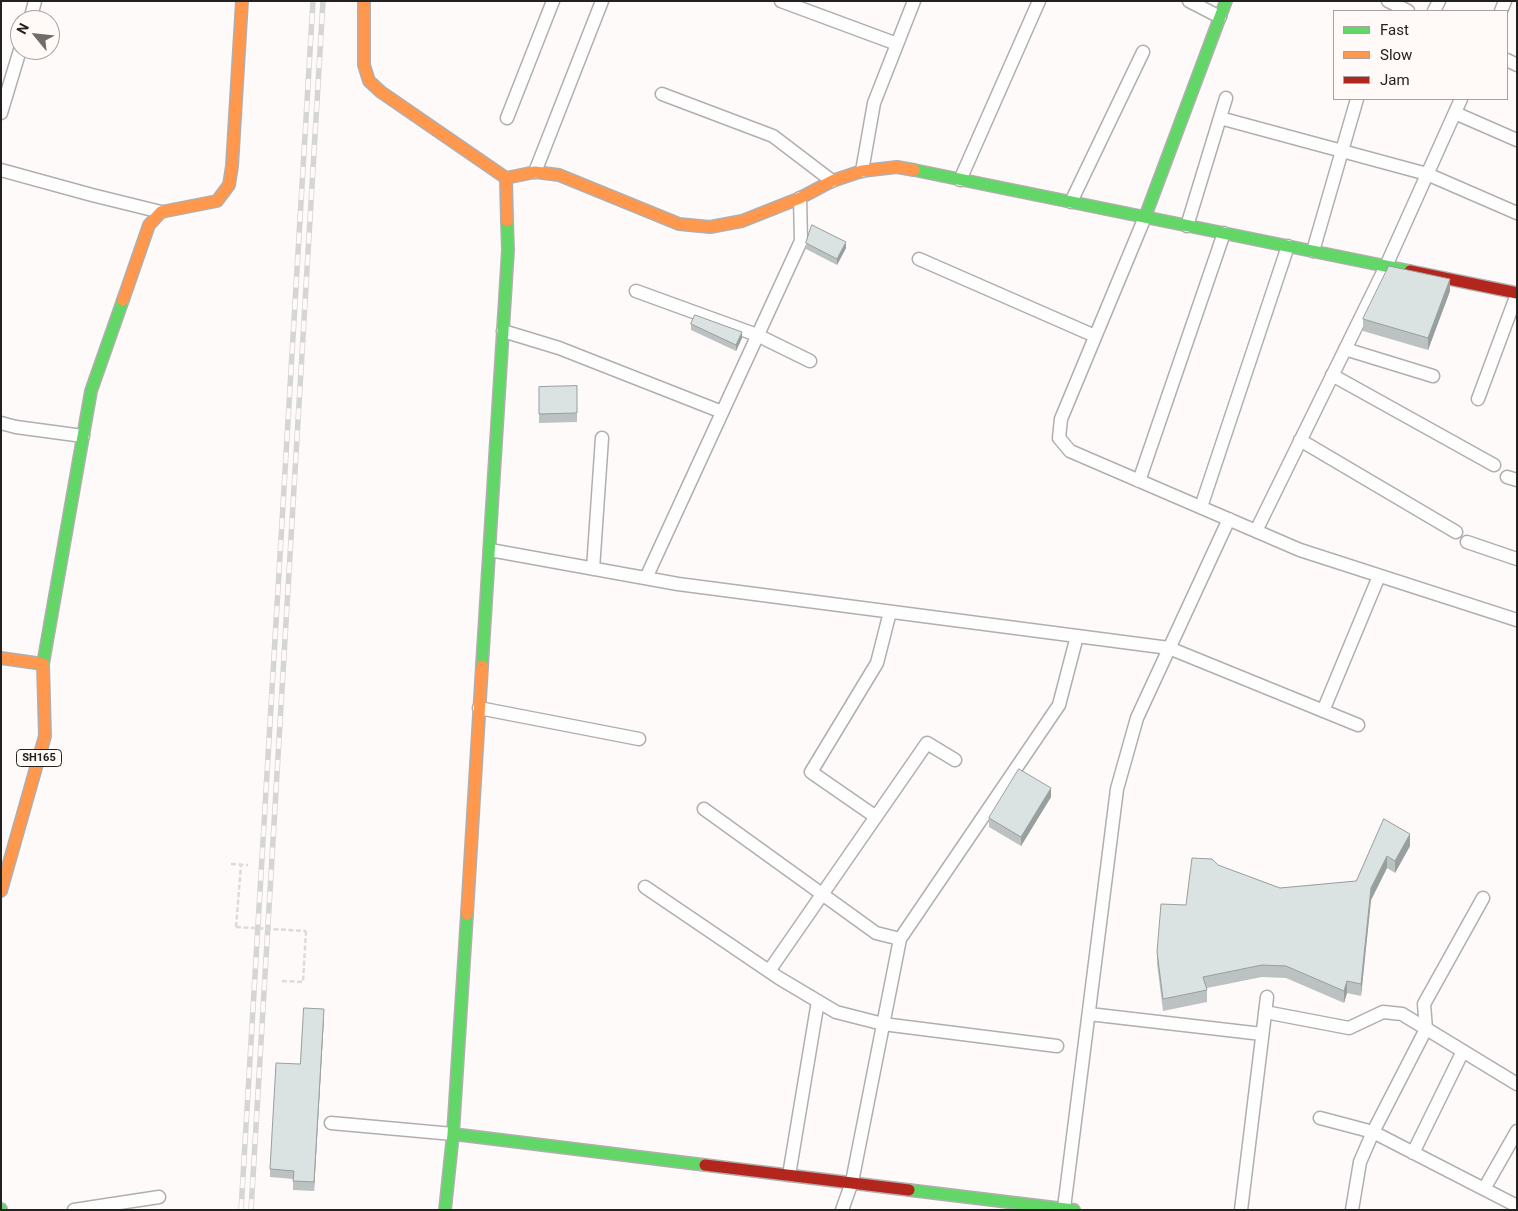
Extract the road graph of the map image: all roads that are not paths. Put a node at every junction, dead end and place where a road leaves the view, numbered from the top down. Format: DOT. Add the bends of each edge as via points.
graph roads {
  1 [pos="242,1"];
  2 [pos="364,1"];
  3 [pos="553,1"];
  4 [pos="602,1"];
  5 [pos="780,1"];
  6 [pos="914,1"];
  7 [pos="1039,1"];
  8 [pos="1188,1"];
  9 [pos="1226,1"];
  10 [pos="1388,1"];
  11 [pos="1406,10"];
  12 [pos="1220,17"];
  13 [pos="897,44"];
  14 [pos="1143,52"];
  15 [pos="16,60"];
  16 [pos="6,82"];
  17 [pos="662,94"];
  18 [pos="1226,98"];
  19 [pos="1357,100"];
  20 [pos="1461,100"];
  21 [pos="1,113"];
  22 [pos="1455,113"];
  23 [pos="507,118"];
  24 [pos="1220,118"];
  25 [pos="1517,140"];
  26 [pos="1342,150"];
  27 [pos="1,170"];
  28 [pos="862,171"];
  29 [pos="535,172"];
  30 [pos="1427,174"];
  31 [pos="506,178"];
  32 [pos="960,180"];
  33 [pos="832,181"];
  34 [pos="800,198"];
  35 [pos="1071,202"];
  36 [pos="161,212"];
  37 [pos="1517,213"];
  38 [pos="1145,217"];
  39 [pos="1187,226"];
  40 [pos="1224,233"];
  41 [pos="1288,246"];
  42 [pos="1313,251"];
  43 [pos="919,259"];
  44 [pos="1386,266"];
  45 [pos="636,291"];
  46 [pos="1517,294"];
  47 [pos="503,331"];
  48 [pos="757,335"];
  49 [pos="1096,336"];
  50 [pos="1345,349"];
  51 [pos="810,361"];
  52 [pos="1332,375"];
  53 [pos="1433,376"];
  54 [pos="1478,399"];
  55 [pos="722,412"];
  56 [pos="1,424"];
  57 [pos="83,436"];
  58 [pos="602,438"];
  59 [pos="1300,440"];
  60 [pos="1494,465"];
  61 [pos="1138,480"];
  62 [pos="1201,507"];
  63 [pos="1229,519"];
  64 [pos="1256,531"];
  65 [pos="1456,532"];
  66 [pos="1467,542"];
  67 [pos="490,550"];
  68 [pos="1517,559"];
  69 [pos="593,569"];
  70 [pos="1379,576"];
  71 [pos="646,578"];
  72 [pos="890,612"];
  73 [pos="1517,620"];
  74 [pos="1077,636"];
  75 [pos="1169,648"];
  76 [pos="1,658"];
  77 [pos="44,664"];
  78 [pos="480,708"];
  79 [pos="1323,711"];
  80 [pos="1358,725"];
  81 [pos="639,739"];
  82 [pos="955,760"];
  83 [pos="704,809"];
  84 [pos="876,817"];
  85 [pos="645,887"];
  86 [pos="1,891"];
  87 [pos="822,895"];
  88 [pos="1483,898"];
  89 [pos="900,939"];
  90 [pos="769,971"];
  91 [pos="1267,998"];
  92 [pos="818,1001"];
  93 [pos="1265,1012"];
  94 [pos="1089,1014"];
  95 [pos="883,1024"];
  96 [pos="1426,1029"];
  97 [pos="1262,1034"];
  98 [pos="1057,1046"];
  99 [pos="1463,1051"];
  100 [pos="1517,1084"];
  101 [pos="1320,1118"];
  102 [pos="331,1123"];
  103 [pos="1517,1131"];
  104 [pos="1373,1132"];
  105 [pos="453,1134"];
  106 [pos="1412,1153"];
  107 [pos="789,1175"];
  108 [pos="852,1182"];
  109 [pos="1484,1189"];
  110 [pos="158,1197"];
  111 [pos="1517,1206"];
  112 [pos="1069,1209"];
  113 [pos="74,1210"];
  114 [pos="445,1210"];
  115 [pos="842,1210"];
  116 [pos="1240,1210"];
  117 [pos="1352,1210"];
  1 -- 36 [label="main road" via="229,185 217,201"];
  2 -- 31 [label="main road" via="364,65 369,81"];
  3 -- 23 [label="street"];
  4 -- 29 [label="street"];
  5 -- 13 [label="street"];
  6 -- 13 [label="street"];
  7 -- 32 [label="street"];
  8 -- 12 [label="street"];
  9 -- 12 [label="main road"];
  10 -- 11 [label="street"];
  12 -- 38 [label="main road"];
  13 -- 28 [label="street" via="874,103"];
  14 -- 35 [label="street"];
  15 -- 16 [label="street"];
  16 -- 21 [label="street"];
  17 -- 33 [label="street" via="772,136"];
  18 -- 24 [label="street"];
  19 -- 26 [label="street"];
  20 -- 22 [label="street"];
  22 -- 25 [label="street"];
  22 -- 30 [label="street"];
  24 -- 26 [label="street"];
  24 -- 39 [label="street"];
  26 -- 30 [label="street"];
  26 -- 42 [label="street"];
  27 -- 36 [label="street"];
  28 -- 32 [label="main road" via="896,167"];
  28 -- 33 [label="main road"];
  29 -- 31 [label="main road"];
  29 -- 34 [label="main road" via="560,175 679,224 710,227 742,221"];
  30 -- 37 [label="street"];
  30 -- 44 [label="street"];
  31 -- 47 [label="main road" via="508,250"];
  32 -- 35 [label="main road"];
  33 -- 34 [label="main road"];
  34 -- 48 [label="street" via="801,240"];
  35 -- 38 [label="main road"];
  36 -- 57 [label="main road" via="149,225 94,382"];
  38 -- 39 [label="main road"];
  38 -- 49 [label="street"];
  39 -- 40 [label="main road"];
  40 -- 41 [label="main road"];
  40 -- 61 [label="street"];
  41 -- 42 [label="main road"];
  41 -- 62 [label="street"];
  42 -- 44 [label="main road"];
  43 -- 49 [label="street"];
  44 -- 46 [label="main road"];
  44 -- 50 [label="street"];
  45 -- 48 [label="street"];
  46 -- 54 [label="street"];
  47 -- 55 [label="street" via="559,348"];
  47 -- 67 [label="main road"];
  48 -- 51 [label="street"];
  48 -- 55 [label="street"];
  49 -- 61 [label="street" via="1061,419 1059,438 1070,451"];
  50 -- 52 [label="street"];
  50 -- 53 [label="street"];
  52 -- 59 [label="street"];
  52 -- 60 [label="street"];
  55 -- 71 [label="street"];
  56 -- 57 [label="street"];
  57 -- 77 [label="main road"];
  58 -- 69 [label="street"];
  59 -- 64 [label="street"];
  59 -- 65 [label="street"];
  61 -- 62 [label="street"];
  62 -- 63 [label="street"];
  63 -- 64 [label="street"];
  63 -- 75 [label="street"];
  64 -- 70 [label="street" via="1300,550"];
  66 -- 68 [label="street"];
  67 -- 69 [label="street"];
  67 -- 78 [label="main road"];
  69 -- 71 [label="street"];
  70 -- 73 [label="street"];
  70 -- 79 [label="street"];
  71 -- 72 [label="street"];
  72 -- 74 [label="street"];
  72 -- 84 [label="street" via="877,664 811,772"];
  74 -- 75 [label="street"];
  74 -- 89 [label="street" via="1059,705"];
  75 -- 79 [label="street"];
  75 -- 94 [label="street" via="1137,718 1118,789"];
  76 -- 77 [label="main road"];
  77 -- 86 [label="main road, SH165" via="45,736"];
  78 -- 81 [label="street"];
  78 -- 105 [label="main road"];
  79 -- 80 [label="street"];
  82 -- 84 [label="street" via="927,744"];
  83 -- 87 [label="street"];
  84 -- 87 [label="street"];
  85 -- 90 [label="street"];
  87 -- 89 [label="street" via="876,933"];
  87 -- 90 [label="street"];
  88 -- 96 [label="street" via="1424,1004"];
  89 -- 95 [label="street"];
  90 -- 92 [label="street"];
  91 -- 93 [label="street"];
  92 -- 95 [label="street" via="836,1012"];
  92 -- 107 [label="street"];
  93 -- 96 [label="street" via="1349,1028 1382,1012 1402,1014"];
  93 -- 97 [label="street"];
  94 -- 97 [label="street"];
  94 -- 112 [label="street"];
  95 -- 98 [label="street"];
  95 -- 108 [label="street"];
  96 -- 99 [label="street"];
  96 -- 104 [label="street"];
  97 -- 116 [label="street"];
  99 -- 100 [label="street"];
  99 -- 106 [label="street"];
  101 -- 104 [label="street"];
  102 -- 105 [label="street"];
  103 -- 109 [label="street"];
  104 -- 106 [label="street"];
  104 -- 117 [label="street" via="1360,1162"];
  105 -- 107 [label="main road"];
  105 -- 114 [label="main road"];
  106 -- 109 [label="street"];
  107 -- 108 [label="main road"];
  108 -- 112 [label="main road"];
  108 -- 115 [label="street"];
  109 -- 111 [label="street"];
  110 -- 113 [label="street"];
}
